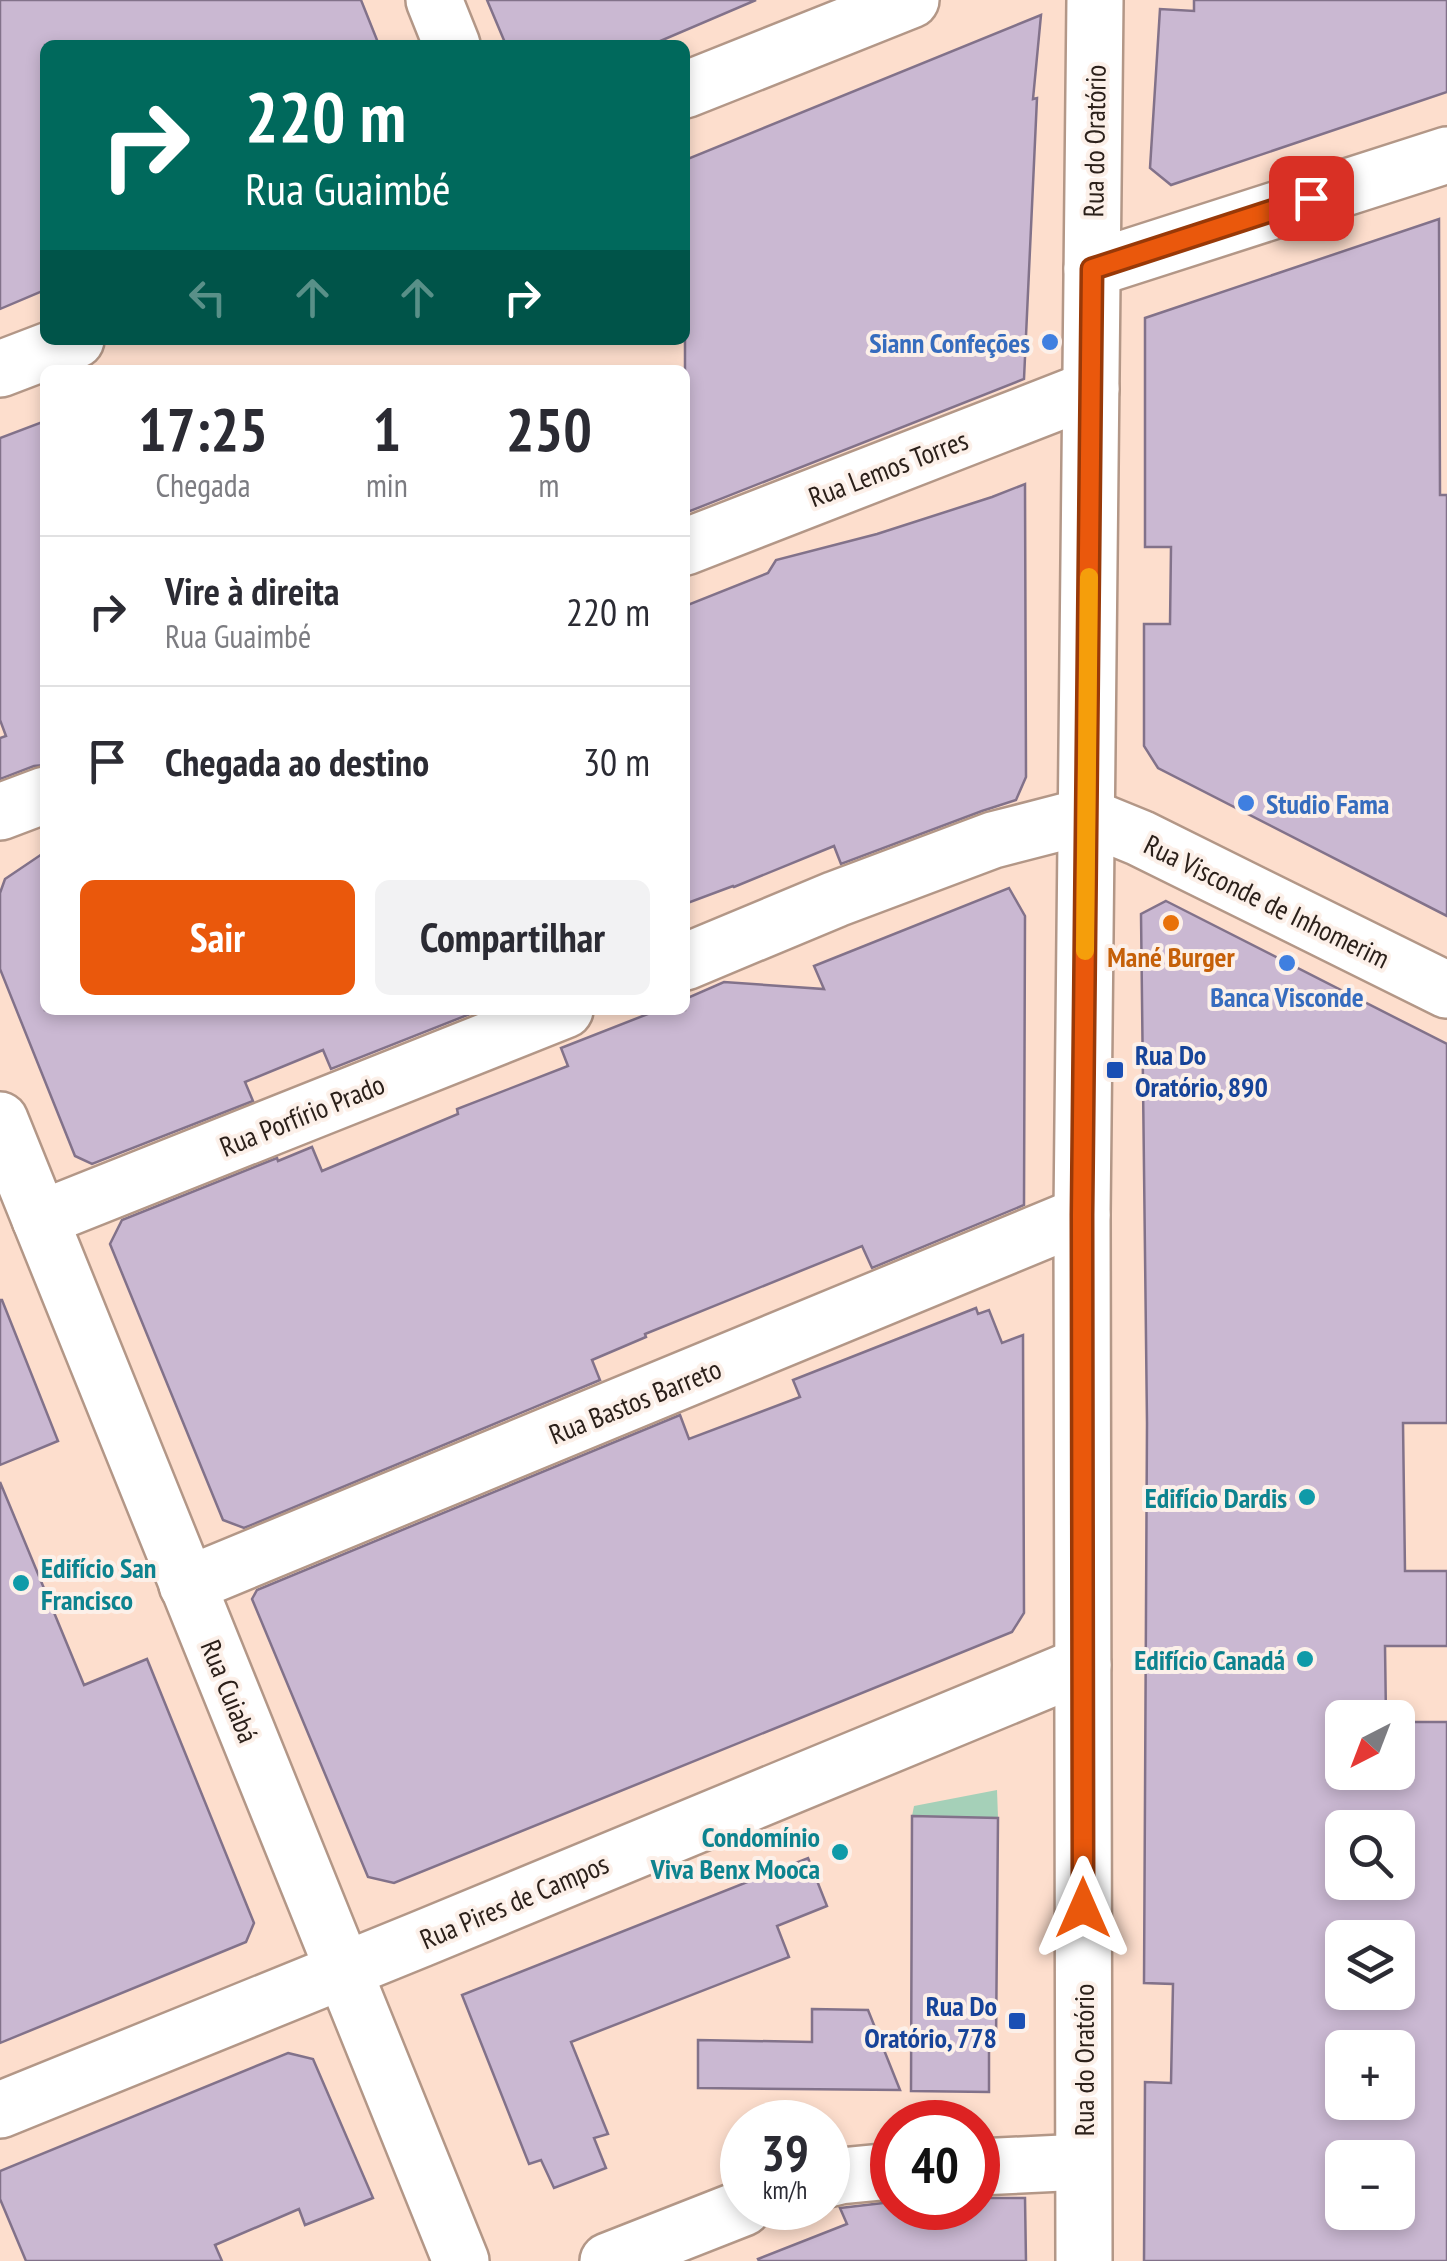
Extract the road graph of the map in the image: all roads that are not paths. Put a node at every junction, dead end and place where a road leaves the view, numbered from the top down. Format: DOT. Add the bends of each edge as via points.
graph roads {
  1 [pos="434,0"];
  2 [pos="911,0"];
  3 [pos="1095,0"];
  4 [pos="450,40"];
  5 [pos="690,88"];
  6 [pos="1447,155"];
  7 [pos="1092,269"];
  8 [pos="63,345"];
  9 [pos="0,369"];
  10 [pos="1091,390"];
  11 [pos="690,545"];
  12 [pos="40,797"];
  13 [pos="0,812"];
  14 [pos="1086,816"];
  15 [pos="690,960"];
  16 [pos="1447,990"];
  17 [pos="552,1015"];
  18 [pos="0,1120"];
  19 [pos="1082,1215"];
  20 [pos="40,1219"];
  21 [pos="187,1585"];
  22 [pos="1083,1665"];
  23 [pos="343,1971"];
  24 [pos="0,2110"];
  25 [pos="1082,2162"];
  26 [pos="1000,2166"];
  27 [pos="720,2217"];
  28 [pos="461,2261"];
  29 [pos="608,2261"];
  30 [pos="1084,2261"];
  1 -- 4 [label="street"];
  2 -- 5 [label="street"];
  3 -- 7 [label="street, Rua do Oratório"];
  6 -- 7 [label="street"];
  7 -- 10 [label="street, Rua do Oratório"];
  8 -- 9 [label="street"];
  10 -- 11 [label="street, Rua Lemos Torres"];
  10 -- 14 [label="street, Rua do Oratório"];
  12 -- 13 [label="street"];
  14 -- 15 [label="street" via="994,840"];
  14 -- 16 [label="street, Rua Visconde de Inhomerim"];
  14 -- 19 [label="street, Rua do Oratório"];
  17 -- 20 [label="street, Rua Porfírio Prado"];
  18 -- 20 [label="street, Rua Cuiabá"];
  19 -- 21 [label="street, Rua Bastos Barreto"];
  19 -- 22 [label="street, Rua do Oratório"];
  20 -- 21 [label="street, Rua Cuiabá"];
  21 -- 23 [label="street, Rua Cuiabá"];
  22 -- 23 [label="street, Rua Pires de Campos"];
  22 -- 25 [label="street, Rua do Oratório"];
  23 -- 24 [label="street, Rua Pires de Campos"];
  23 -- 28 [label="street, Rua Cuiabá"];
  25 -- 26 [label="street"];
  25 -- 30 [label="street, Rua do Oratório"];
  27 -- 29 [label="street"];
}
